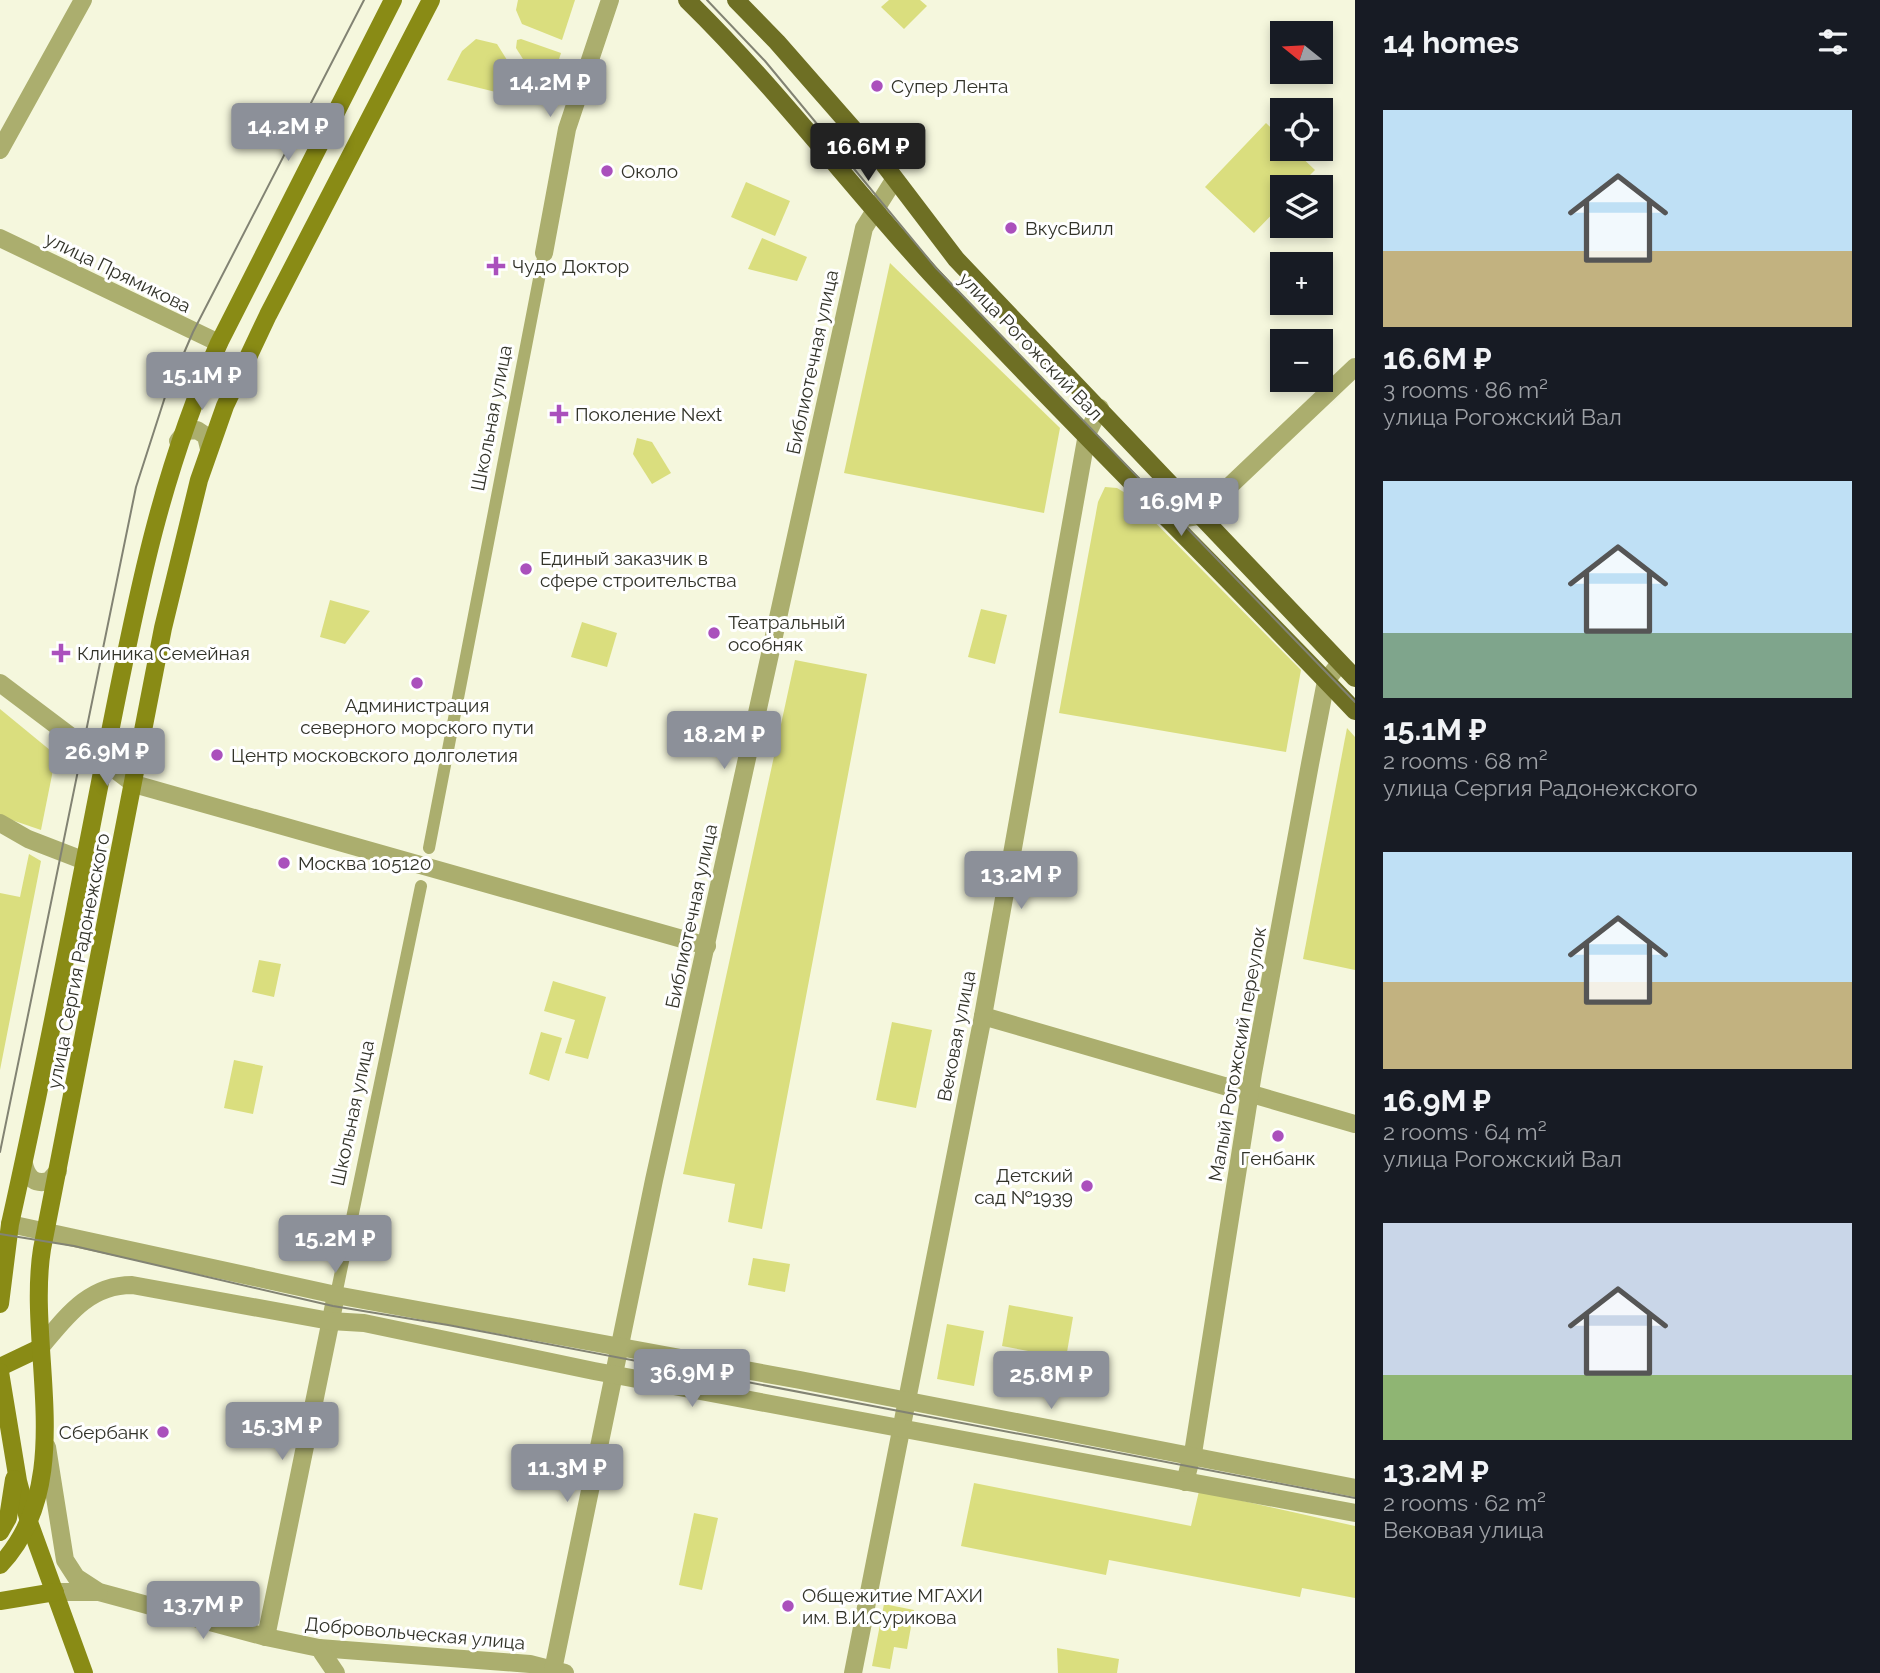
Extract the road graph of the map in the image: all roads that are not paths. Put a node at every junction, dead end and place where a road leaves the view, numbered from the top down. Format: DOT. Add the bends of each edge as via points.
graph roads {
  1 [pos="83,0"];
  2 [pos="393,0"];
  3 [pos="431,0"];
  4 [pos="610,0"];
  5 [pos="687,0"];
  6 [pos="736,0"];
  7 [pos="0,150"];
  8 [pos="894,180"];
  9 [pos="873,209"];
  10 [pos="0,238"];
  11 [pos="544,253"];
  12 [pos="219,343"];
  13 [pos="1355,367"];
  14 [pos="1100,408"];
  15 [pos="1087,434"];
  16 [pos="178,441"];
  17 [pos="209,449"];
  18 [pos="1164,515"];
  19 [pos="1198,516"];
  20 [pos="1340,663"];
  21 [pos="1355,678"];
  22 [pos="1326,681"];
  23 [pos="0,682"];
  24 [pos="1355,711"];
  25 [pos="145,725"];
  26 [pos="104,761"];
  27 [pos="134,784"];
  28 [pos="0,823"];
  29 [pos="429,848"];
  30 [pos="85,861"];
  31 [pos="421,886"];
  32 [pos="707,946"];
  33 [pos="983,1016"];
  34 [pos="1250,1093"];
  35 [pos="1355,1124"];
  36 [pos="24,1164"];
  37 [pos="58,1171"];
  38 [pos="3,1227"];
  39 [pos="45,1234"];
  40 [pos="336,1295"];
  41 [pos="0,1304"];
  42 [pos="330,1321"];
  43 [pos="619,1347"];
  44 [pos="40,1348"];
  45 [pos="0,1367"];
  46 [pos="0,1372"];
  47 [pos="613,1374"];
  48 [pos="905,1401"];
  49 [pos="900,1429"];
  50 [pos="0,1437"];
  51 [pos="45,1437"];
  52 [pos="13,1457"];
  53 [pos="1190,1457"];
  54 [pos="1185,1482"];
  55 [pos="1355,1488"];
  56 [pos="1355,1513"];
  57 [pos="29,1522"];
  58 [pos="0,1532"];
  59 [pos="0,1565"];
  60 [pos="55,1592"];
  61 [pos="99,1592"];
  62 [pos="0,1601"];
  63 [pos="266,1637"];
  64 [pos="319,1648"];
  65 [pos="559,1672"];
  66 [pos="84,1673"];
  67 [pos="336,1673"];
  68 [pos="853,1673"];
  1 -- 7 [label="street"];
  2 -- 12 [label="main road, улица Сергия Радонежского"];
  3 -- 17 [label="main road, улица Сергия Радонежского" via="268,315"];
  4 -- 11 [label="street, Школьная улица" via="568,129"];
  5 -- 9 [label="main road, улица Рогожский Вал"];
  6 -- 8 [label="main road, улица Рогожский Вал" via="814,83"];
  8 -- 9 [label="street, Библиотечная улица"];
  8 -- 14 [label="main road, улица Рогожский Вал" via="956,259"];
  9 -- 15 [label="main road, улица Рогожский Вал"];
  9 -- 32 [label="street, Библиотечная улица" via="860,242"];
  10 -- 12 [label="street, улица Прямикова"];
  11 -- 29 [label="street, Школьная улица"];
  12 -- 16 [label="main road, улица Сергия Радонежского"];
  13 -- 19 [label="street"];
  14 -- 15 [label="street, Вековая улица"];
  14 -- 19 [label="main road, улица Рогожский Вал"];
  15 -- 18 [label="main road, улица Рогожский Вал"];
  15 -- 33 [label="street, Вековая улица"];
  16 -- 17 [label="street" via="186,430 197,430 206,436"];
  16 -- 26 [label="main road, улица Сергия Радонежского" via="152,529"];
  17 -- 25 [label="main road, улица Сергия Радонежского" via="182,542"];
  18 -- 19 [label="street" via="1179,519"];
  18 -- 22 [label="main road, улица Рогожский Вал"];
  19 -- 20 [label="main road, улица Рогожский Вал"];
  20 -- 21 [label="main road, улица Рогожский Вал"];
  20 -- 22 [label="street, Малый Рогожский переулок"];
  22 -- 24 [label="main road, улица Рогожский Вал"];
  22 -- 34 [label="street, Малый Рогожский переулок"];
  23 -- 26 [label="street"];
  25 -- 26 [label="street" via="128,758 120,763"];
  25 -- 27 [label="main road, улица Сергия Радонежского"];
  26 -- 27 [label="street"];
  26 -- 30 [label="main road, улица Сергия Радонежского"];
  27 -- 32 [label="street"];
  27 -- 37 [label="main road, улица Сергия Радонежского"];
  28 -- 30 [label="street"];
  30 -- 36 [label="main road, улица Сергия Радонежского"];
  31 -- 40 [label="street, Школьная улица"];
  32 -- 43 [label="street, Библиотечная улица"];
  33 -- 34 [label="street"];
  33 -- 48 [label="street, Вековая улица"];
  34 -- 35 [label="street"];
  34 -- 53 [label="street, Малый Рогожский переулок"];
  36 -- 37 [label="street" via="28,1176 37,1182 49,1181"];
  36 -- 38 [label="main road, улица Сергия Радонежского"];
  37 -- 39 [label="main road, улица Сергия Радонежского"];
  38 -- 39 [label="street"];
  38 -- 41 [label="main road, улица Сергия Радонежского"];
  39 -- 40 [label="street"];
  39 -- 44 [label="main road, улица Сергия Радонежского" via="38,1288"];
  40 -- 42 [label="street, Школьная улица"];
  40 -- 43 [label="street"];
  42 -- 44 [label="street" via="118,1285 86,1299"];
  42 -- 47 [label="street" via="364,1323"];
  42 -- 63 [label="street, Школьная улица"];
  43 -- 47 [label="street, Библиотечная улица"];
  43 -- 48 [label="street"];
  44 -- 45 [label="main road"];
  44 -- 51 [label="main road, улица Сергия Радонежского"];
  46 -- 52 [label="main road"];
  47 -- 49 [label="street"];
  47 -- 65 [label="street, Библиотечная улица"];
  48 -- 49 [label="street, Вековая улица"];
  48 -- 53 [label="street"];
  49 -- 54 [label="street"];
  49 -- 68 [label="street, Вековая улица"];
  50 -- 52 [label="main road"];
  51 -- 57 [label="main road, улица Сергия Радонежского"];
  51 -- 61 [label="street" via="65,1560 76,1577"];
  52 -- 57 [label="main road"];
  52 -- 58 [label="main road" via="14,1494"];
  53 -- 54 [label="street, Малый Рогожский переулок"];
  53 -- 55 [label="street"];
  54 -- 56 [label="street"];
  57 -- 59 [label="main road, улица Сергия Радонежского"];
  57 -- 60 [label="main road"];
  60 -- 61 [label="street"];
  60 -- 62 [label="main road"];
  60 -- 66 [label="main road"];
  61 -- 63 [label="street, Добровольческая улица"];
  63 -- 64 [label="street, Добровольческая улица"];
  64 -- 65 [label="street, Добровольческая улица" via="530,1664"];
  64 -- 67 [label="street"];
}
